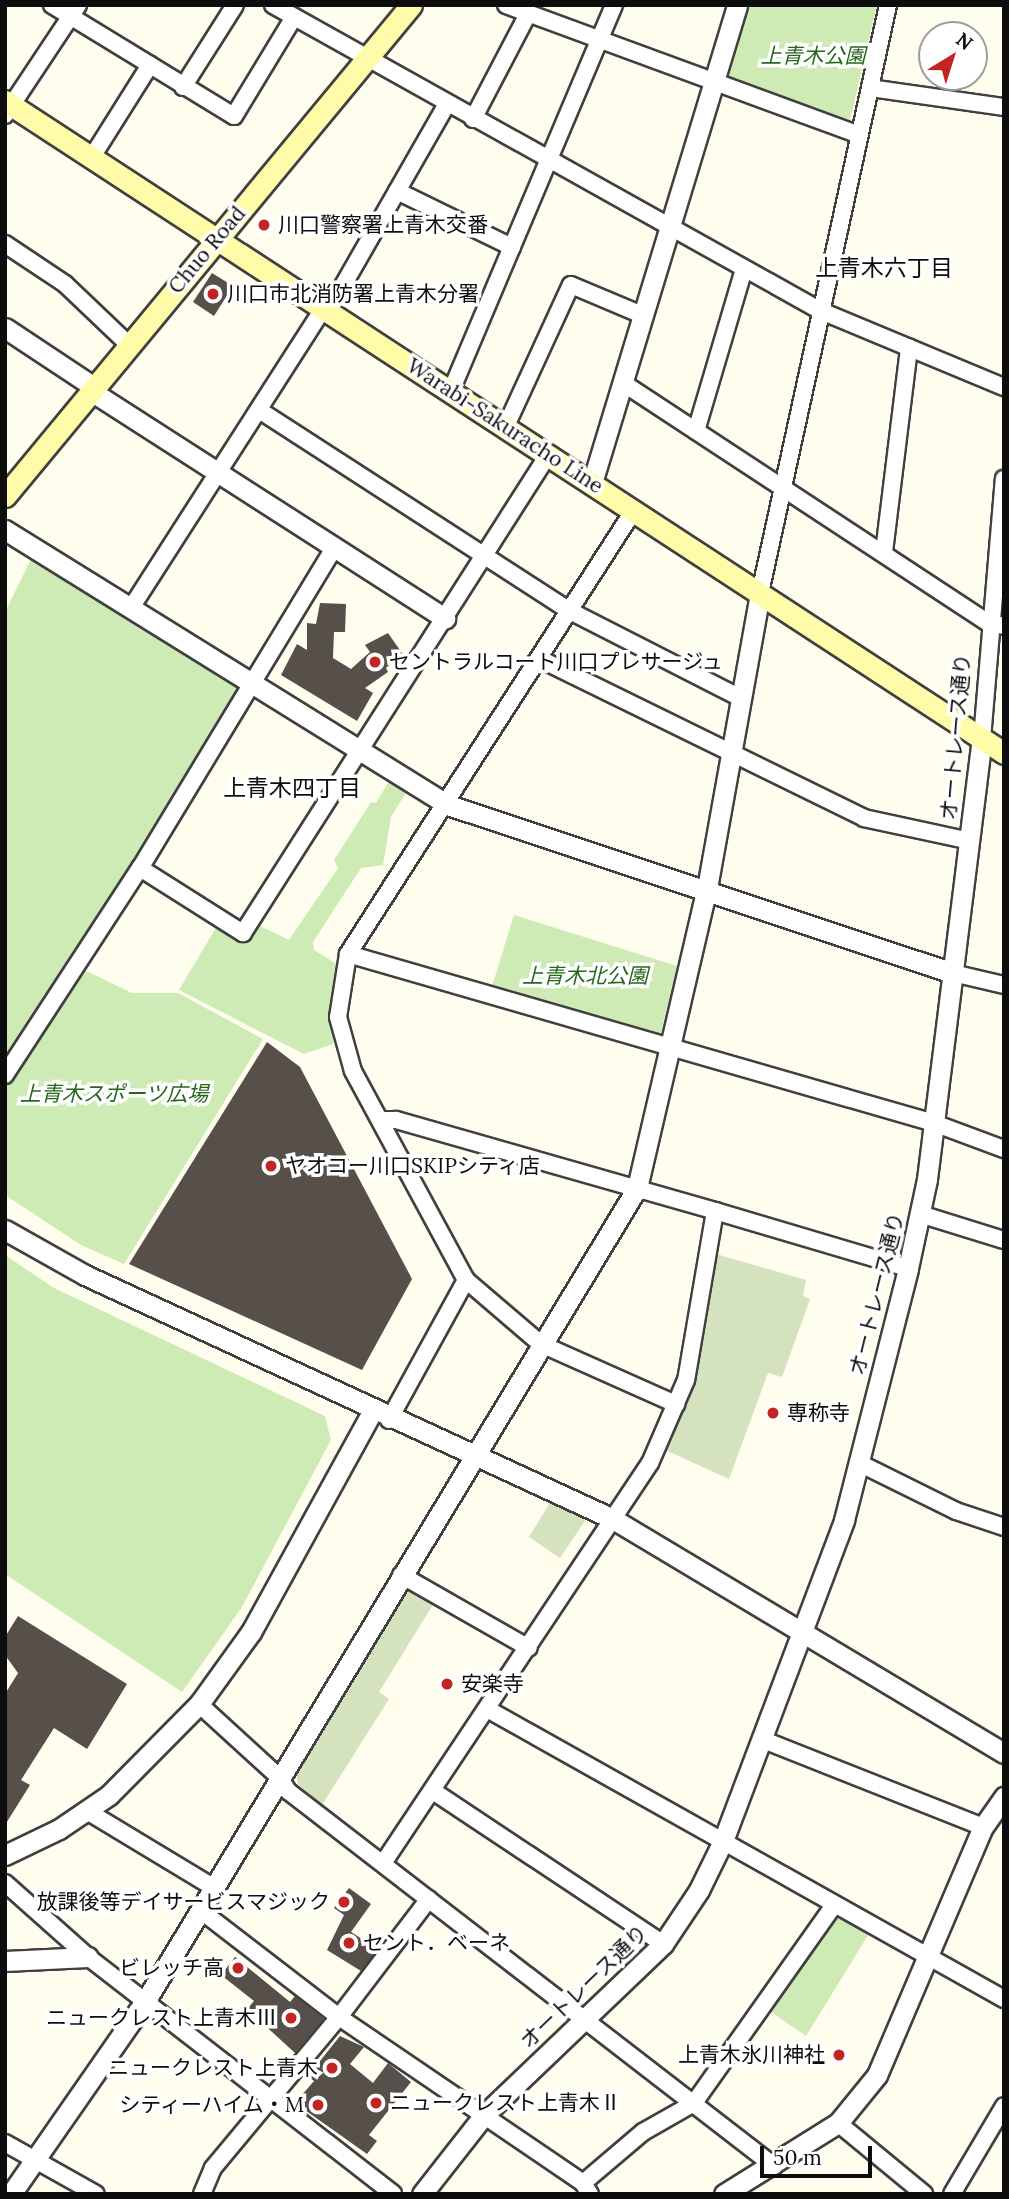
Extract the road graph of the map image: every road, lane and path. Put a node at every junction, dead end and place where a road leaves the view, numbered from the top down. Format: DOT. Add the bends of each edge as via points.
graph roads {
  1 [pos="52,5"];
  2 [pos="235,5"];
  3 [pos="273,5"];
  4 [pos="411,5"];
  5 [pos="506,5"];
  6 [pos="614,5"];
  7 [pos="737,5"];
  8 [pos="888,5"];
  9 [pos="74,11"];
  10 [pos="528,14"];
  11 [pos="294,17"];
  12 [pos="599,40"];
  13 [pos="368,58"];
  14 [pos="150,65"];
  15 [pos="713,81"];
  16 [pos="183,87"];
  17 [pos="870,88"];
  18 [pos="447,104"];
  19 [pos="7,107"];
  20 [pos="1004,107"];
  21 [pos="473,119"];
  22 [pos="859,135"];
  23 [pos="92,157"];
  24 [pos="548,160"];
  25 [pos="397,191"];
  26 [pos="668,228"];
  27 [pos="217,240"];
  28 [pos="5,244"];
  29 [pos="512,247"];
  30 [pos="744,269"];
  31 [pos="327,309"];
  32 [pos="821,311"];
  33 [pos="642,315"];
  34 [pos="5,328"];
  35 [pos="128,344"];
  36 [pos="909,348"];
  37 [pos="623,383"];
  38 [pos="1004,387"];
  39 [pos="93,389"];
  40 [pos="451,391"];
  41 [pos="259,410"];
  42 [pos="506,426"];
  43 [pos="696,430"];
  44 [pos="548,455"];
  45 [pos="217,472"];
  46 [pos="1004,479"];
  47 [pos="592,483"];
  48 [pos="782,488"];
  49 [pos="5,496"];
  50 [pos="634,510"];
  51 [pos="5,530"];
  52 [pos="334,548"];
  53 [pos="884,552"];
  54 [pos="484,556"];
  55 [pos="760,593"];
  56 [pos="131,608"];
  57 [pos="570,611"];
  58 [pos="445,618"];
  59 [pos="996,624"];
  60 [pos="540,659"];
  61 [pos="256,686"];
  62 [pos="741,698"];
  63 [pos="982,739"];
  64 [pos="359,749"];
  65 [pos="1004,753"];
  66 [pos="730,754"];
  67 [pos="448,805"];
  68 [pos="970,841"];
  69 [pos="140,869"];
  70 [pos="707,888"];
  71 [pos="348,954"];
  72 [pos="953,972"];
  73 [pos="1004,985"];
  74 [pos="670,1047"];
  75 [pos="5,1074"];
  76 [pos="380,1120"];
  77 [pos="934,1124"];
  78 [pos="1004,1149"];
  79 [pos="637,1188"];
  80 [pos="715,1211"];
  81 [pos="920,1214"];
  82 [pos="5,1230"];
  83 [pos="1004,1240"];
  84 [pos="908,1268"];
  85 [pos="466,1280"];
  86 [pos="541,1345"];
  87 [pos="676,1404"];
  88 [pos="381,1416"];
  89 [pos="473,1455"];
  90 [pos="859,1463"];
  91 [pos="613,1519"];
  92 [pos="1004,1527"];
  93 [pos="401,1575"];
  94 [pos="802,1633"];
  95 [pos="529,1648"];
  96 [pos="200,1704"];
  97 [pos="489,1710"];
  98 [pos="761,1739"];
  99 [pos="1004,1753"];
  100 [pos="279,1777"];
  101 [pos="433,1791"];
  102 [pos="1002,1801"];
  103 [pos="87,1811"];
  104 [pos="984,1826"];
  105 [pos="723,1840"];
  106 [pos="5,1855"];
  107 [pos="383,1863"];
  108 [pos="5,1883"];
  109 [pos="213,1887"];
  110 [pos="429,1899"];
  111 [pos="834,1905"];
  112 [pos="200,1910"];
  113 [pos="663,1944"];
  114 [pos="88,1957"];
  115 [pos="929,1958"];
  116 [pos="5,1961"];
  117 [pos="1004,1999"];
  118 [pos="146,2000"];
  119 [pos="340,2017"];
  120 [pos="586,2020"];
  121 [pos="272,2098"];
  122 [pos="694,2103"];
  123 [pos="1004,2106"];
  124 [pos="484,2115"];
  125 [pos="838,2123"];
  126 [pos="5,2143"];
  127 [pos="35,2160"];
  128 [pos="774,2166"];
  129 [pos="587,2189"];
  130 [pos="11,2194"];
  131 [pos="96,2194"];
  132 [pos="202,2194"];
  133 [pos="393,2194"];
  134 [pos="422,2194"];
  135 [pos="724,2194"];
  136 [pos="924,2194"];
  137 [pos="952,2194"];
  1 -- 9 [label="street"];
  2 -- 16 [label="street"];
  3 -- 11 [label="street"];
  4 -- 13 [label="main road, Chuo Road"];
  5 -- 10 [label="street"];
  6 -- 12 [label="street"];
  7 -- 15 [label="street"];
  8 -- 17 [label="street"];
  9 -- 14 [label="street"];
  9 -- 19 [label="street"];
  10 -- 12 [label="street"];
  10 -- 21 [label="street"];
  11 -- 13 [label="street"];
  11 -- 16 [label="street" via="234,116"];
  12 -- 15 [label="street"];
  12 -- 24 [label="street"];
  13 -- 18 [label="street"];
  13 -- 27 [label="main road, Chuo Road"];
  14 -- 16 [label="street"];
  14 -- 23 [label="street"];
  15 -- 22 [label="street"];
  15 -- 26 [label="street"];
  17 -- 20 [label="street"];
  17 -- 22 [label="street"];
  18 -- 21 [label="street"];
  18 -- 25 [label="street"];
  19 -- 23 [label="main road, Warabi-Sakuracho Line"];
  21 -- 24 [label="street"];
  22 -- 32 [label="street"];
  23 -- 27 [label="main road, Warabi-Sakuracho Line"];
  24 -- 26 [label="street"];
  24 -- 29 [label="street"];
  25 -- 29 [label="street"];
  25 -- 31 [label="street"];
  26 -- 30 [label="street"];
  26 -- 33 [label="street"];
  27 -- 31 [label="main road, Warabi-Sakuracho Line"];
  27 -- 35 [label="main road, Chuo Road"];
  28 -- 35 [label="street" via="65,284"];
  29 -- 40 [label="street"];
  30 -- 32 [label="street"];
  30 -- 43 [label="street"];
  31 -- 40 [label="main road, Warabi-Sakuracho Line"];
  31 -- 41 [label="street"];
  32 -- 36 [label="street"];
  32 -- 48 [label="street"];
  33 -- 37 [label="street"];
  33 -- 42 [label="street" via="571,285"];
  34 -- 39 [label="street"];
  35 -- 39 [label="main road, Chuo Road"];
  36 -- 38 [label="street"];
  36 -- 53 [label="street"];
  37 -- 43 [label="street"];
  37 -- 47 [label="street"];
  39 -- 45 [label="street"];
  39 -- 49 [label="main road, Chuo Road"];
  40 -- 42 [label="main road, Warabi-Sakuracho Line"];
  41 -- 45 [label="street"];
  41 -- 54 [label="street"];
  42 -- 44 [label="main road, Warabi-Sakuracho Line"];
  43 -- 48 [label="street"];
  44 -- 47 [label="main road, Warabi-Sakuracho Line"];
  44 -- 54 [label="street"];
  45 -- 52 [label="street"];
  45 -- 56 [label="street"];
  46 -- 59 [label="street, オートレース通り"];
  47 -- 50 [label="main road, Warabi-Sakuracho Line"];
  48 -- 53 [label="street"];
  48 -- 55 [label="street"];
  50 -- 55 [label="main road, Warabi-Sakuracho Line"];
  50 -- 57 [label="street"];
  51 -- 56 [label="street"];
  52 -- 58 [label="street"];
  52 -- 61 [label="street"];
  53 -- 59 [label="street"];
  54 -- 57 [label="street"];
  54 -- 58 [label="street"];
  55 -- 62 [label="street"];
  55 -- 63 [label="main road, Warabi-Sakuracho Line"];
  56 -- 61 [label="street"];
  57 -- 60 [label="street"];
  57 -- 62 [label="street"];
  58 -- 64 [label="street"];
  59 -- 63 [label="street, オートレース通り"];
  60 -- 66 [label="street"];
  60 -- 67 [label="street"];
  61 -- 64 [label="street"];
  61 -- 69 [label="street"];
  62 -- 66 [label="street"];
  63 -- 65 [label="main road, Warabi-Sakuracho Line"];
  63 -- 68 [label="street, オートレース通り"];
  64 -- 67 [label="street"];
  64 -- 69 [label="street" via="243,933"];
  66 -- 68 [label="street" via="864,818"];
  66 -- 70 [label="street"];
  67 -- 70 [label="street"];
  67 -- 71 [label="street"];
  68 -- 72 [label="street, オートレース通り"];
  69 -- 75 [label="street"];
  70 -- 72 [label="street"];
  70 -- 74 [label="street"];
  71 -- 74 [label="street"];
  71 -- 76 [label="street" via="338,1017 342,1045"];
  72 -- 73 [label="street"];
  72 -- 77 [label="street, オートレース通り"];
  74 -- 77 [label="street"];
  74 -- 79 [label="street"];
  76 -- 79 [label="street"];
  76 -- 85 [label="street"];
  77 -- 78 [label="street"];
  77 -- 81 [label="street, オートレース通り"];
  79 -- 80 [label="street"];
  79 -- 86 [label="street"];
  80 -- 84 [label="street"];
  80 -- 87 [label="street" via="685,1380"];
  81 -- 83 [label="street"];
  81 -- 84 [label="street, オートレース通り"];
  82 -- 88 [label="street" via="85,1275"];
  84 -- 90 [label="street, オートレース通り"];
  85 -- 86 [label="street"];
  85 -- 88 [label="street"];
  86 -- 87 [label="street"];
  86 -- 89 [label="street"];
  87 -- 91 [label="street" via="650,1463"];
  88 -- 89 [label="street"];
  88 -- 96 [label="street" via="251,1632"];
  89 -- 91 [label="street"];
  89 -- 93 [label="street"];
  90 -- 92 [label="street" via="956,1511"];
  90 -- 94 [label="street, オートレース通り"];
  91 -- 94 [label="street"];
  91 -- 95 [label="street"];
  93 -- 95 [label="street"];
  93 -- 100 [label="street"];
  94 -- 98 [label="street, オートレース通り"];
  94 -- 99 [label="street"];
  95 -- 97 [label="street"];
  96 -- 100 [label="street"];
  96 -- 103 [label="street" via="134,1773"];
  97 -- 101 [label="street"];
  97 -- 105 [label="street"];
  98 -- 104 [label="street"];
  98 -- 105 [label="street, オートレース通り"];
  100 -- 107 [label="street" via="288,1791"];
  100 -- 109 [label="street"];
  101 -- 107 [label="street"];
  101 -- 113 [label="street"];
  102 -- 104 [label="street"];
  103 -- 106 [label="street"];
  103 -- 109 [label="street"];
  104 -- 115 [label="street"];
  105 -- 111 [label="street"];
  105 -- 113 [label="street, オートレース通り" via="699,1890"];
  107 -- 110 [label="street"];
  108 -- 114 [label="street"];
  109 -- 112 [label="street"];
  110 -- 119 [label="street"];
  110 -- 120 [label="street"];
  111 -- 115 [label="street"];
  111 -- 122 [label="street"];
  112 -- 118 [label="street"];
  112 -- 119 [label="street"];
  113 -- 120 [label="street, オートレース通り"];
  114 -- 116 [label="street"];
  114 -- 118 [label="street"];
  115 -- 117 [label="street"];
  115 -- 125 [label="street" via="877,2076"];
  118 -- 121 [label="street"];
  118 -- 127 [label="street"];
  119 -- 121 [label="street"];
  119 -- 124 [label="street"];
  120 -- 122 [label="street"];
  120 -- 124 [label="street, オートレース通り"];
  121 -- 132 [label="street" via="213,2168"];
  121 -- 133 [label="street"];
  122 -- 128 [label="street"];
  122 -- 129 [label="street" via="643,2132"];
  123 -- 137 [label="street"];
  124 -- 129 [label="street"];
  124 -- 134 [label="street, オートレース通り"];
  125 -- 128 [label="street"];
  125 -- 136 [label="street"];
  126 -- 127 [label="street"];
  127 -- 130 [label="street"];
  127 -- 131 [label="street"];
  128 -- 135 [label="street"];
}
